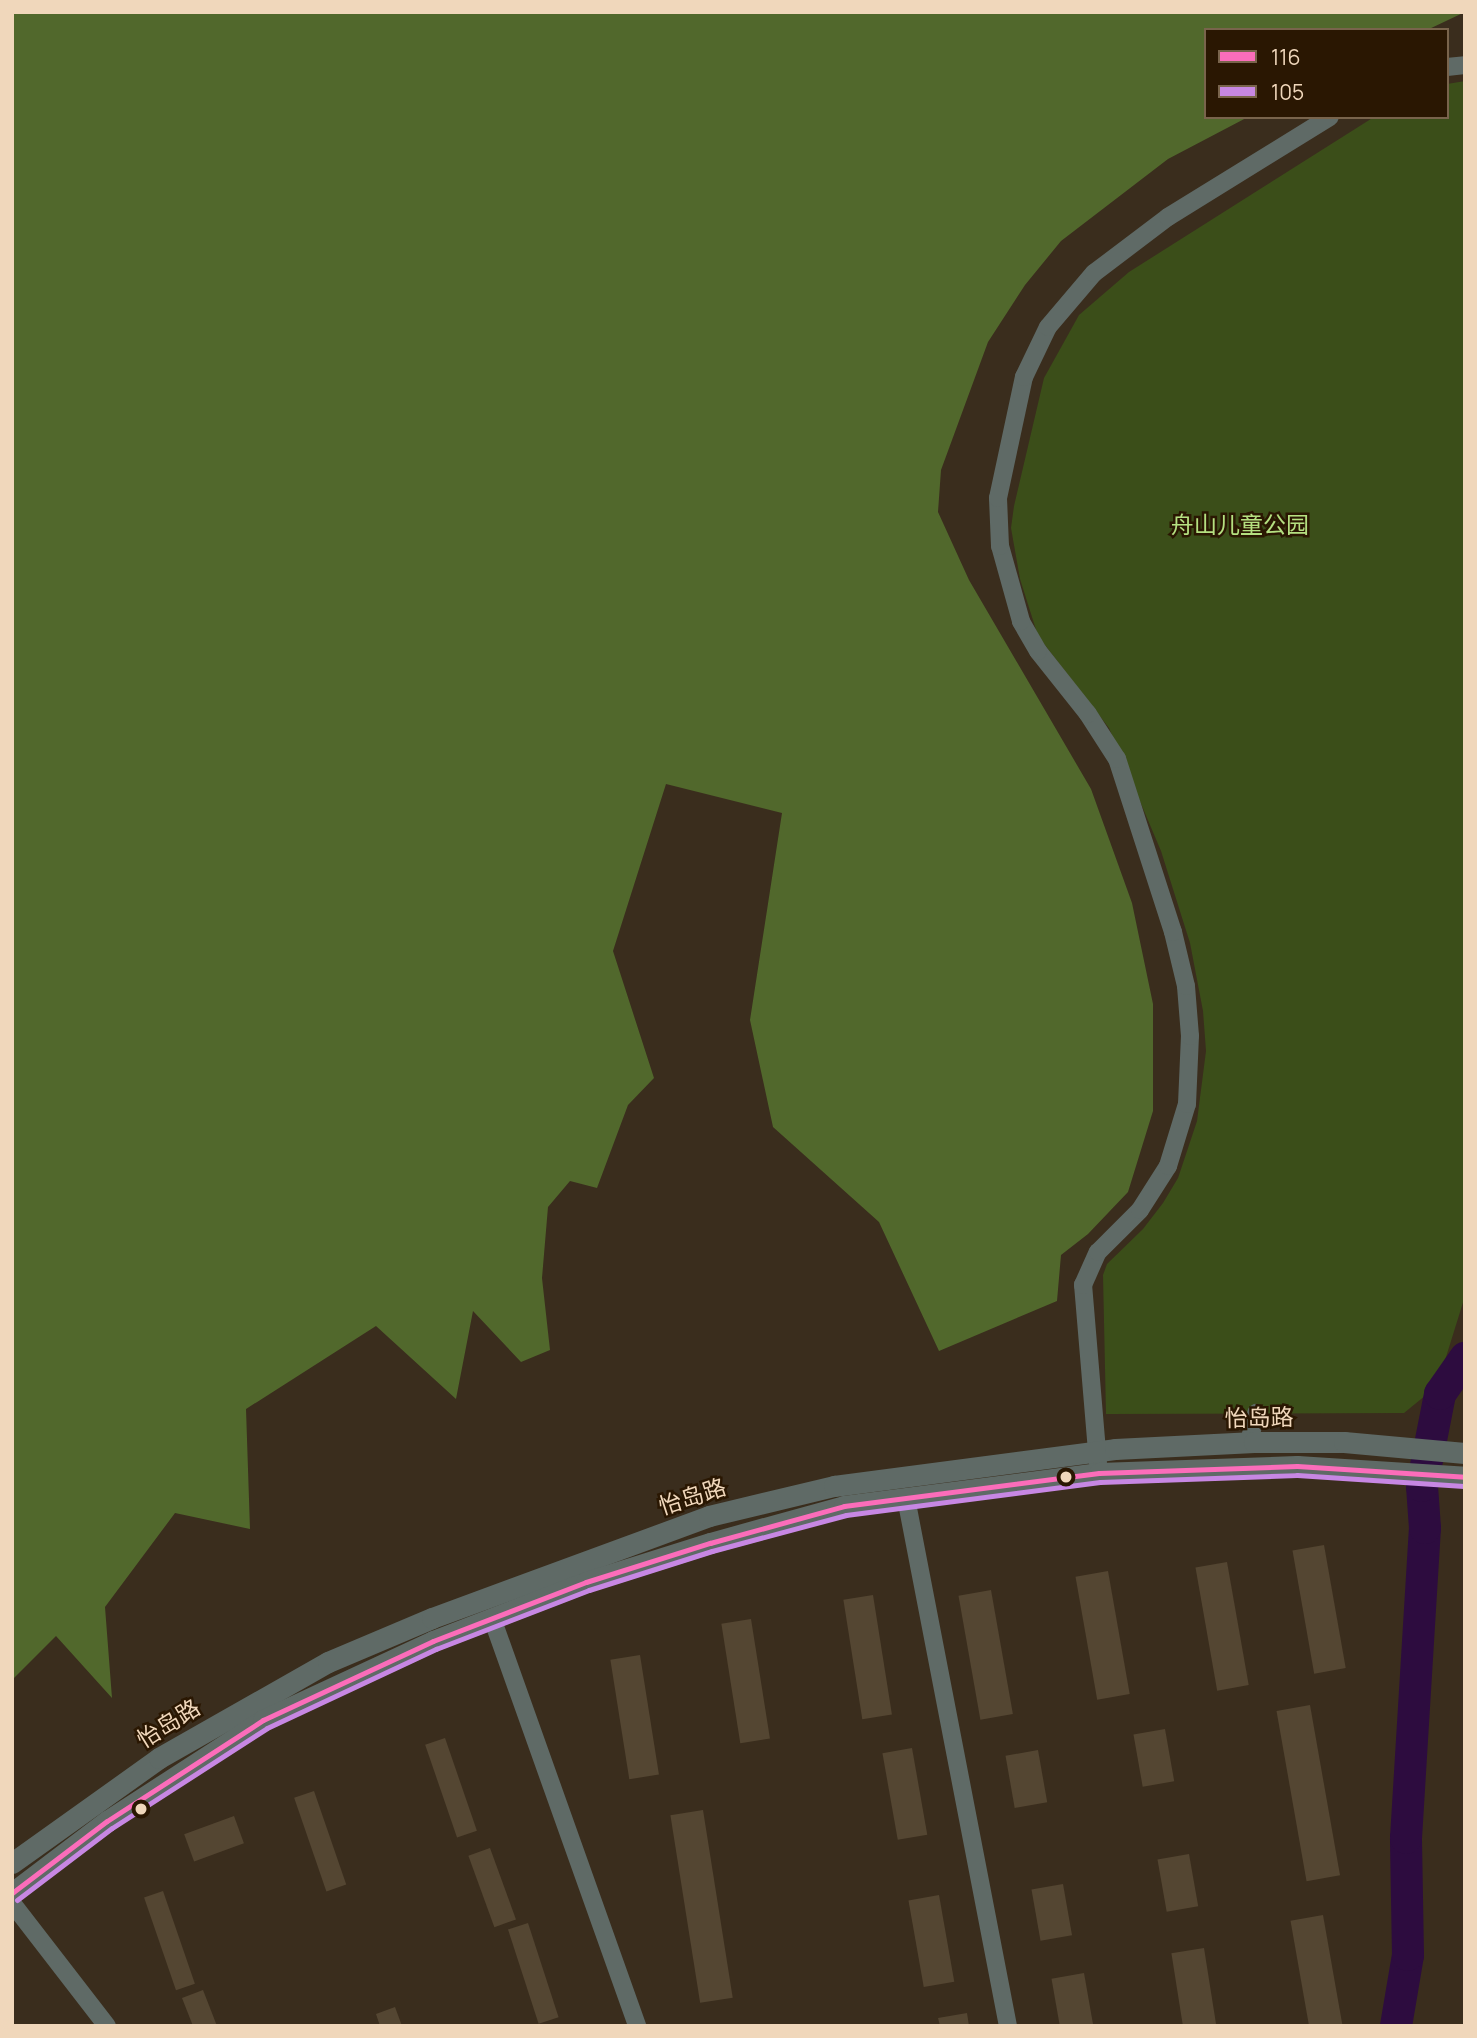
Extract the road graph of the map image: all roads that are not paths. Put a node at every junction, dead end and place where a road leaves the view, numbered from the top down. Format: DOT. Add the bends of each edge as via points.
graph roads {
  1 [pos="1327,119"];
  2 [pos="1256,1413"];
  3 [pos="1249,1443"];
  4 [pos="1465,1453"];
  5 [pos="1098,1462"];
  6 [pos="1465,1477"];
  7 [pos="906,1498"];
  8 [pos="492,1618"];
  9 [pos="12,1863"];
  10 [pos="12,1893"];
  11 [pos="12,1903"];
  12 [pos="107,2026"];
  13 [pos="637,2026"];
  14 [pos="1008,2026"];
  1 -- 5 [label="street" via="1168,217 1094,273 1048,327 1024,377 998,498 1000,546 1021,621 1117,759 1186,986 1190,1036 1187,1104 1168,1166 1140,1210 1098,1252 1083,1284"];
  2 -- 3 [label="street"];
  3 -- 4 [label="street, 怡岛路" via="1344,1442"];
  3 -- 5 [label="street, 怡岛路"];
  5 -- 6 [label="street" via="1297,1466"];
  5 -- 7 [label="street"];
  5 -- 9 [label="street, 怡岛路" via="834,1486 709,1516 432,1618 328,1662 242,1709 159,1758"];
  7 -- 8 [label="street" via="844,1506 710,1543"];
  7 -- 14 [label="street"];
  8 -- 10 [label="street" via="263,1720 107,1821"];
  8 -- 13 [label="street"];
  11 -- 12 [label="street"];
}
